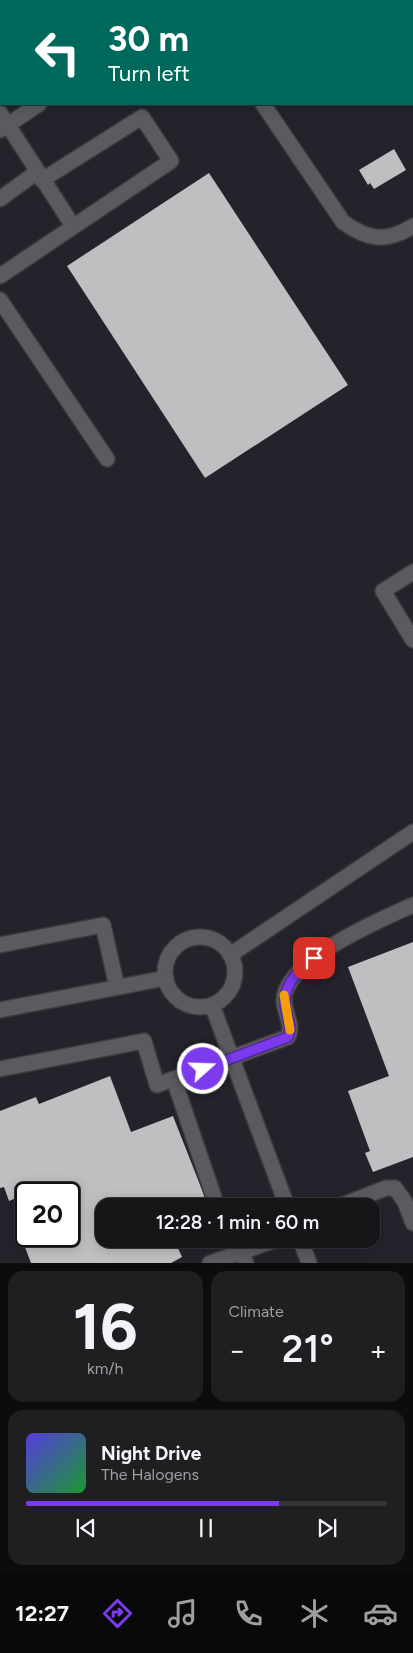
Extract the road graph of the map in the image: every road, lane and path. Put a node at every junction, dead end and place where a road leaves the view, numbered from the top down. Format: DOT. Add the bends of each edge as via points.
graph roads {
  1 [pos="37,105"];
  2 [pos="264,105"];
  3 [pos="2,123"];
  4 [pos="40,176"];
  5 [pos="0,199"];
  6 [pos="73,226"];
  7 [pos="413,226"];
  8 [pos="0,276"];
  9 [pos="0,300"];
  10 [pos="107,459"];
  11 [pos="413,572"];
  12 [pos="413,640"];
  13 [pos="413,832"];
  14 [pos="413,905"];
  15 [pos="0,945"];
  16 [pos="230,955"];
  17 [pos="166,978"];
  18 [pos="117,987"];
  19 [pos="212,1005"];
  20 [pos="0,1010"];
  21 [pos="232,1058"];
  22 [pos="0,1069"];
  23 [pos="174,1080"];
  24 [pos="214,1198"];
  25 [pos="285,1198"];
  26 [pos="360,1198"];
  27 [pos="413,1222"];
  28 [pos="303,1248"];
  29 [pos="241,1251"];
  30 [pos="210,1263"];
  31 [pos="309,1263"];
  1 -- 3 [label="street"];
  2 -- 7 [label="street" via="343,222 357,232 379,238"];
  3 -- 4 [label="street"];
  4 -- 5 [label="street"];
  4 -- 6 [label="street"];
  4 -- 6 [label="street" via="142,117 171,161"];
  6 -- 8 [label="street"];
  9 -- 10 [label="street"];
  11 -- 12 [label="street" via="383,591"];
  13 -- 16 [label="street"];
  14 -- 21 [label="street" via="332,946 300,969 285,991 288,1037"];
  15 -- 18 [label="street" via="103,925"];
  16 -- 17 [label="street" via="212,939 188,939 170,954"];
  16 -- 19 [label="street" via="234,978 223,999"];
  17 -- 18 [label="street"];
  17 -- 19 [label="street" via="172,994 179,1000 195,1007"];
  18 -- 20 [label="street"];
  19 -- 21 [label="street"];
  21 -- 23 [label="street"];
  21 -- 25 [label="street"];
  22 -- 23 [label="street" via="144,1041 156,1086"];
  23 -- 24 [label="street"];
  26 -- 27 [label="street" via="386,1188 395,1188"];
  28 -- 31 [label="street"];
  29 -- 30 [label="street"];
}
